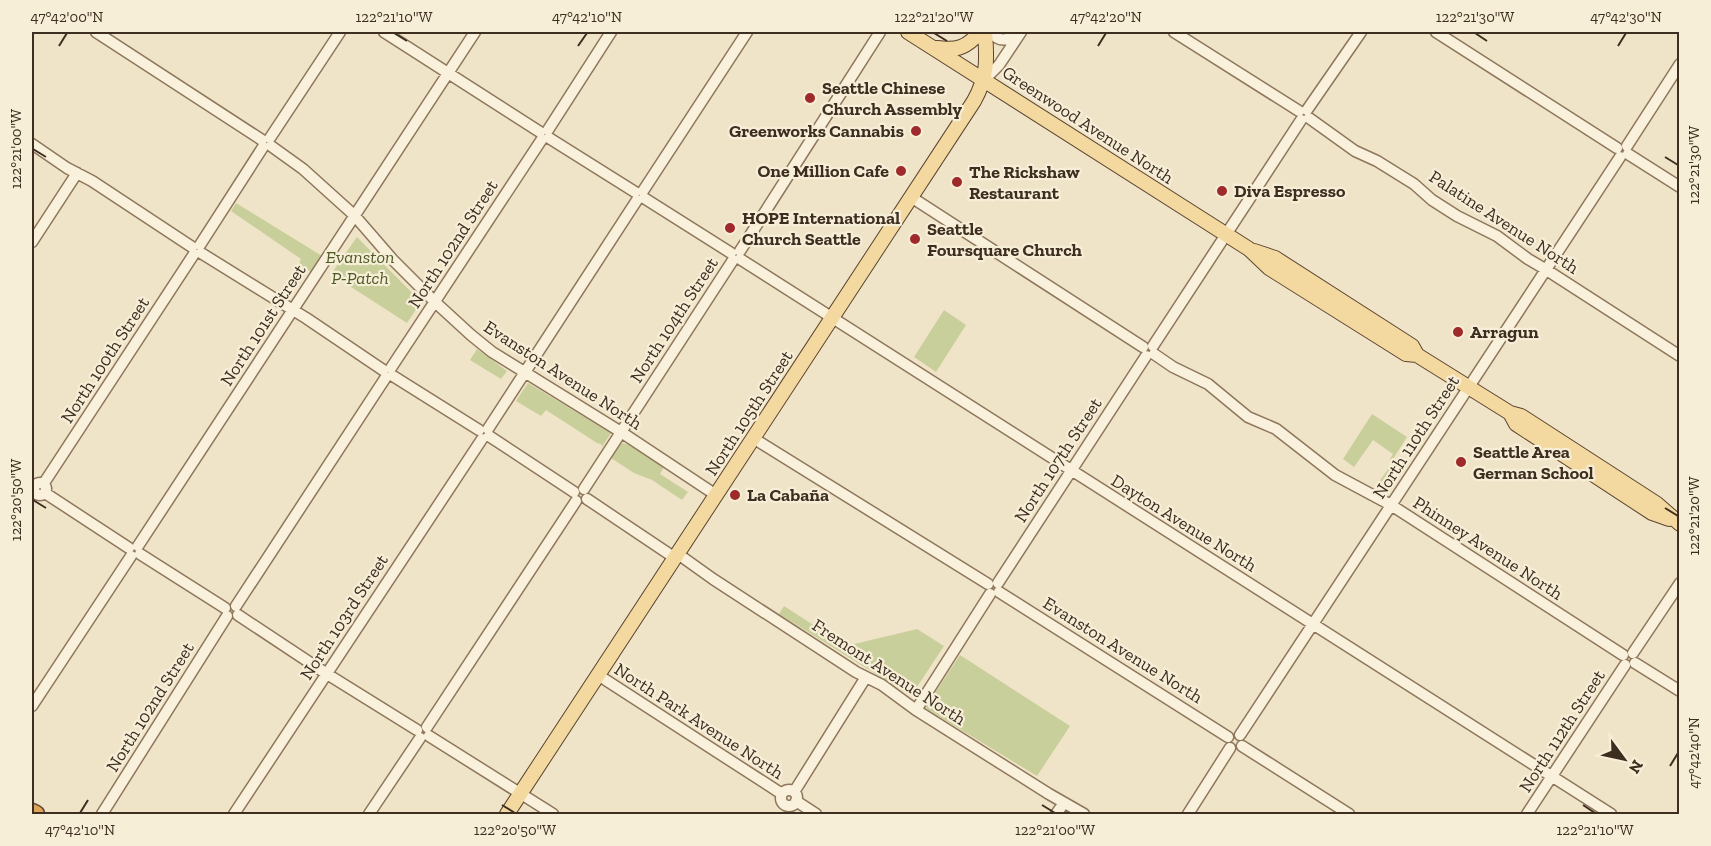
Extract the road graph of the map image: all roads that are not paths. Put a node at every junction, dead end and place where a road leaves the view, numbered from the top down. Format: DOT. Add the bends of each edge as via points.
graph roads {
  1 [pos="96,32"];
  2 [pos="340,32"];
  3 [pos="384,32"];
  4 [pos="475,32"];
  5 [pos="611,32"];
  6 [pos="747,32"];
  7 [pos="880,32"];
  8 [pos="908,32"];
  9 [pos="980,32"];
  10 [pos="985,32"];
  11 [pos="991,32"];
  12 [pos="1019,32"];
  13 [pos="1174,32"];
  14 [pos="1361,32"];
  15 [pos="1436,32"];
  16 [pos="932,47"];
  17 [pos="1680,64"];
  18 [pos="448,73"];
  19 [pos="984,80"];
  20 [pos="1304,115"];
  21 [pos="545,135"];
  22 [pos="267,143"];
  23 [pos="32,144"];
  24 [pos="1623,151"];
  25 [pos="77,173"];
  26 [pos="1680,187"];
  27 [pos="640,195"];
  28 [pos="911,197"];
  29 [pos="354,215"];
  30 [pos="1226,235"];
  31 [pos="32,242"];
  32 [pos="197,250"];
  33 [pos="736,256"];
  34 [pos="1545,269"];
  35 [pos="435,302"];
  36 [pos="293,311"];
  37 [pos="833,317"];
  38 [pos="1149,351"];
  39 [pos="1680,356"];
  40 [pos="524,372"];
  41 [pos="388,373"];
  42 [pos="1468,387"];
  43 [pos="621,432"];
  44 [pos="484,434"];
  45 [pos="753,438"];
  46 [pos="1071,470"];
  47 [pos="37,490"];
  48 [pos="580,495"];
  49 [pos="716,495"];
  50 [pos="1391,505"];
  51 [pos="1678,523"];
  52 [pos="135,551"];
  53 [pos="677,556"];
  54 [pos="1680,583"];
  55 [pos="994,588"];
  56 [pos="231,611"];
  57 [pos="1313,624"];
  58 [pos="1629,659"];
  59 [pos="327,674"];
  60 [pos="598,675"];
  61 [pos="866,677"];
  62 [pos="1680,691"];
  63 [pos="32,706"];
  64 [pos="916,710"];
  65 [pos="423,733"];
  66 [pos="1235,741"];
  67 [pos="1552,777"];
  68 [pos="521,794"];
  69 [pos="789,798"];
  70 [pos="1064,803"];
  71 [pos="32,812"];
  72 [pos="36,814"];
  73 [pos="102,814"];
  74 [pos="234,814"];
  75 [pos="369,814"];
  76 [pos="507,814"];
  77 [pos="553,814"];
  78 [pos="779,814"];
  79 [pos="816,814"];
  80 [pos="1056,814"];
  81 [pos="1084,814"];
  82 [pos="1188,814"];
  83 [pos="1350,814"];
  84 [pos="1527,814"];
  85 [pos="1611,814"];
  1 -- 22 [label="street, Evanston Avenue North"];
  2 -- 22 [label="street, North 100th Street"];
  3 -- 18 [label="street, Dayton Avenue North"];
  4 -- 18 [label="street, North 101st Street"];
  5 -- 21 [label="street, North 102nd Street"];
  6 -- 27 [label="street, North 103rd Street"];
  7 -- 33 [label="street, North 104th Street"];
  8 -- 16 [label="main road, Greenwood Avenue North"];
  9 -- 16 [label="main road" via="960,48"];
  10 -- 19 [label="main road"];
  11 -- 12 [label="street, North 105th Street" via="1005,40"];
  12 -- 19 [label="street, North 105th Street" via="999,65"];
  13 -- 20 [label="street, Palatine Avenue North"];
  14 -- 20 [label="street, North 107th Street"];
  15 -- 24 [label="street"];
  16 -- 19 [label="main road, Greenwood Avenue North"];
  17 -- 24 [label="street, North 110th Street"];
  18 -- 21 [label="street, Dayton Avenue North"];
  18 -- 29 [label="street, North 101st Street"];
  19 -- 28 [label="main road, North 105th Street"];
  19 -- 30 [label="main road, Greenwood Avenue North"];
  20 -- 30 [label="street, North 107th Street"];
  20 -- 34 [label="street, Palatine Avenue North"];
  21 -- 27 [label="street, Dayton Avenue North"];
  21 -- 35 [label="street, North 102nd Street"];
  22 -- 29 [label="street, Evanston Avenue North"];
  22 -- 32 [label="street, North 100th Street"];
  23 -- 25 [label="street, Fremont Avenue North"];
  24 -- 26 [label="street"];
  24 -- 34 [label="street, North 110th Street"];
  25 -- 31 [label="street"];
  25 -- 32 [label="street, Fremont Avenue North"];
  27 -- 33 [label="street, Dayton Avenue North"];
  27 -- 40 [label="street, North 103rd Street"];
  28 -- 37 [label="main road, North 105th Street"];
  28 -- 38 [label="street, Phinney Avenue North"];
  29 -- 35 [label="street, Evanston Avenue North"];
  29 -- 36 [label="street, North 101st Street"];
  30 -- 38 [label="street, North 107th Street"];
  30 -- 42 [label="main road, Greenwood Avenue North" via="1269,268 1406,354 1417,355"];
  32 -- 36 [label="street, Fremont Avenue North"];
  32 -- 47 [label="street, North 100th Street"];
  33 -- 37 [label="street, Dayton Avenue North"];
  33 -- 43 [label="street, North 104th Street"];
  34 -- 39 [label="street, Palatine Avenue North"];
  34 -- 42 [label="street, North 110th Street"];
  35 -- 40 [label="street, Evanston Avenue North" via="492,352"];
  35 -- 41 [label="street, North 102nd Street"];
  36 -- 41 [label="street, Fremont Avenue North"];
  36 -- 52 [label="street, North 101st Street"];
  37 -- 45 [label="main road, North 105th Street"];
  37 -- 46 [label="street, Dayton Avenue North"];
  38 -- 46 [label="street, North 107th Street"];
  38 -- 50 [label="street, Phinney Avenue North" via="1208,384 1248,417 1276,429 1335,475"];
  40 -- 43 [label="street, Evanston Avenue North"];
  40 -- 44 [label="street, North 103rd Street"];
  41 -- 44 [label="street, Fremont Avenue North"];
  41 -- 56 [label="street, North 102nd Street"];
  42 -- 50 [label="street, North 110th Street"];
  42 -- 51 [label="main road, Greenwood Avenue North" via="1521,416 1657,504"];
  43 -- 48 [label="street, North 104th Street"];
  43 -- 49 [label="street, Evanston Avenue North"];
  44 -- 48 [label="street, Fremont Avenue North"];
  44 -- 59 [label="street, North 103rd Street"];
  45 -- 49 [label="main road, North 105th Street"];
  45 -- 55 [label="street, Evanston Avenue North"];
  46 -- 55 [label="street, North 107th Street"];
  46 -- 57 [label="street, Dayton Avenue North"];
  47 -- 52 [label="street"];
  48 -- 53 [label="street, Fremont Avenue North"];
  48 -- 65 [label="street, North 104th Street"];
  49 -- 53 [label="main road, North 105th Street"];
  50 -- 57 [label="street, North 110th Street"];
  50 -- 58 [label="street, Phinney Avenue North"];
  52 -- 56 [label="street"];
  52 -- 63 [label="street, North 101st Street"];
  53 -- 60 [label="main road, North 105th Street"];
  53 -- 61 [label="street, Fremont Avenue North"];
  54 -- 58 [label="street, North 112th Street"];
  55 -- 64 [label="street, North 107th Street"];
  55 -- 66 [label="street, Evanston Avenue North"];
  56 -- 59 [label="street"];
  56 -- 73 [label="street, North 102nd Street"];
  57 -- 66 [label="street, North 110th Street"];
  57 -- 67 [label="street, Dayton Avenue North"];
  58 -- 62 [label="street, Phinney Avenue North"];
  58 -- 67 [label="street, North 112th Street"];
  59 -- 65 [label="street"];
  59 -- 74 [label="street, North 103rd Street"];
  60 -- 68 [label="main road, North 105th Street"];
  60 -- 69 [label="street, North Park Avenue North"];
  61 -- 64 [label="street, Fremont Avenue North"];
  61 -- 69 [label="street"];
  64 -- 70 [label="street, Fremont Avenue North"];
  65 -- 68 [label="street"];
  65 -- 75 [label="street, North 104th Street"];
  66 -- 82 [label="street, North 110th Street"];
  66 -- 83 [label="street, Evanston Avenue North"];
  67 -- 84 [label="street, North 112th Street"];
  67 -- 85 [label="street, Dayton Avenue North"];
  68 -- 76 [label="main road, North 105th Street"];
  68 -- 77 [label="street"];
  69 -- 78 [label="street"];
  69 -- 79 [label="street, North Park Avenue North"];
  70 -- 80 [label="street"];
  70 -- 81 [label="street, Fremont Avenue North"];
  71 -- 72 [label="highway"];
}
